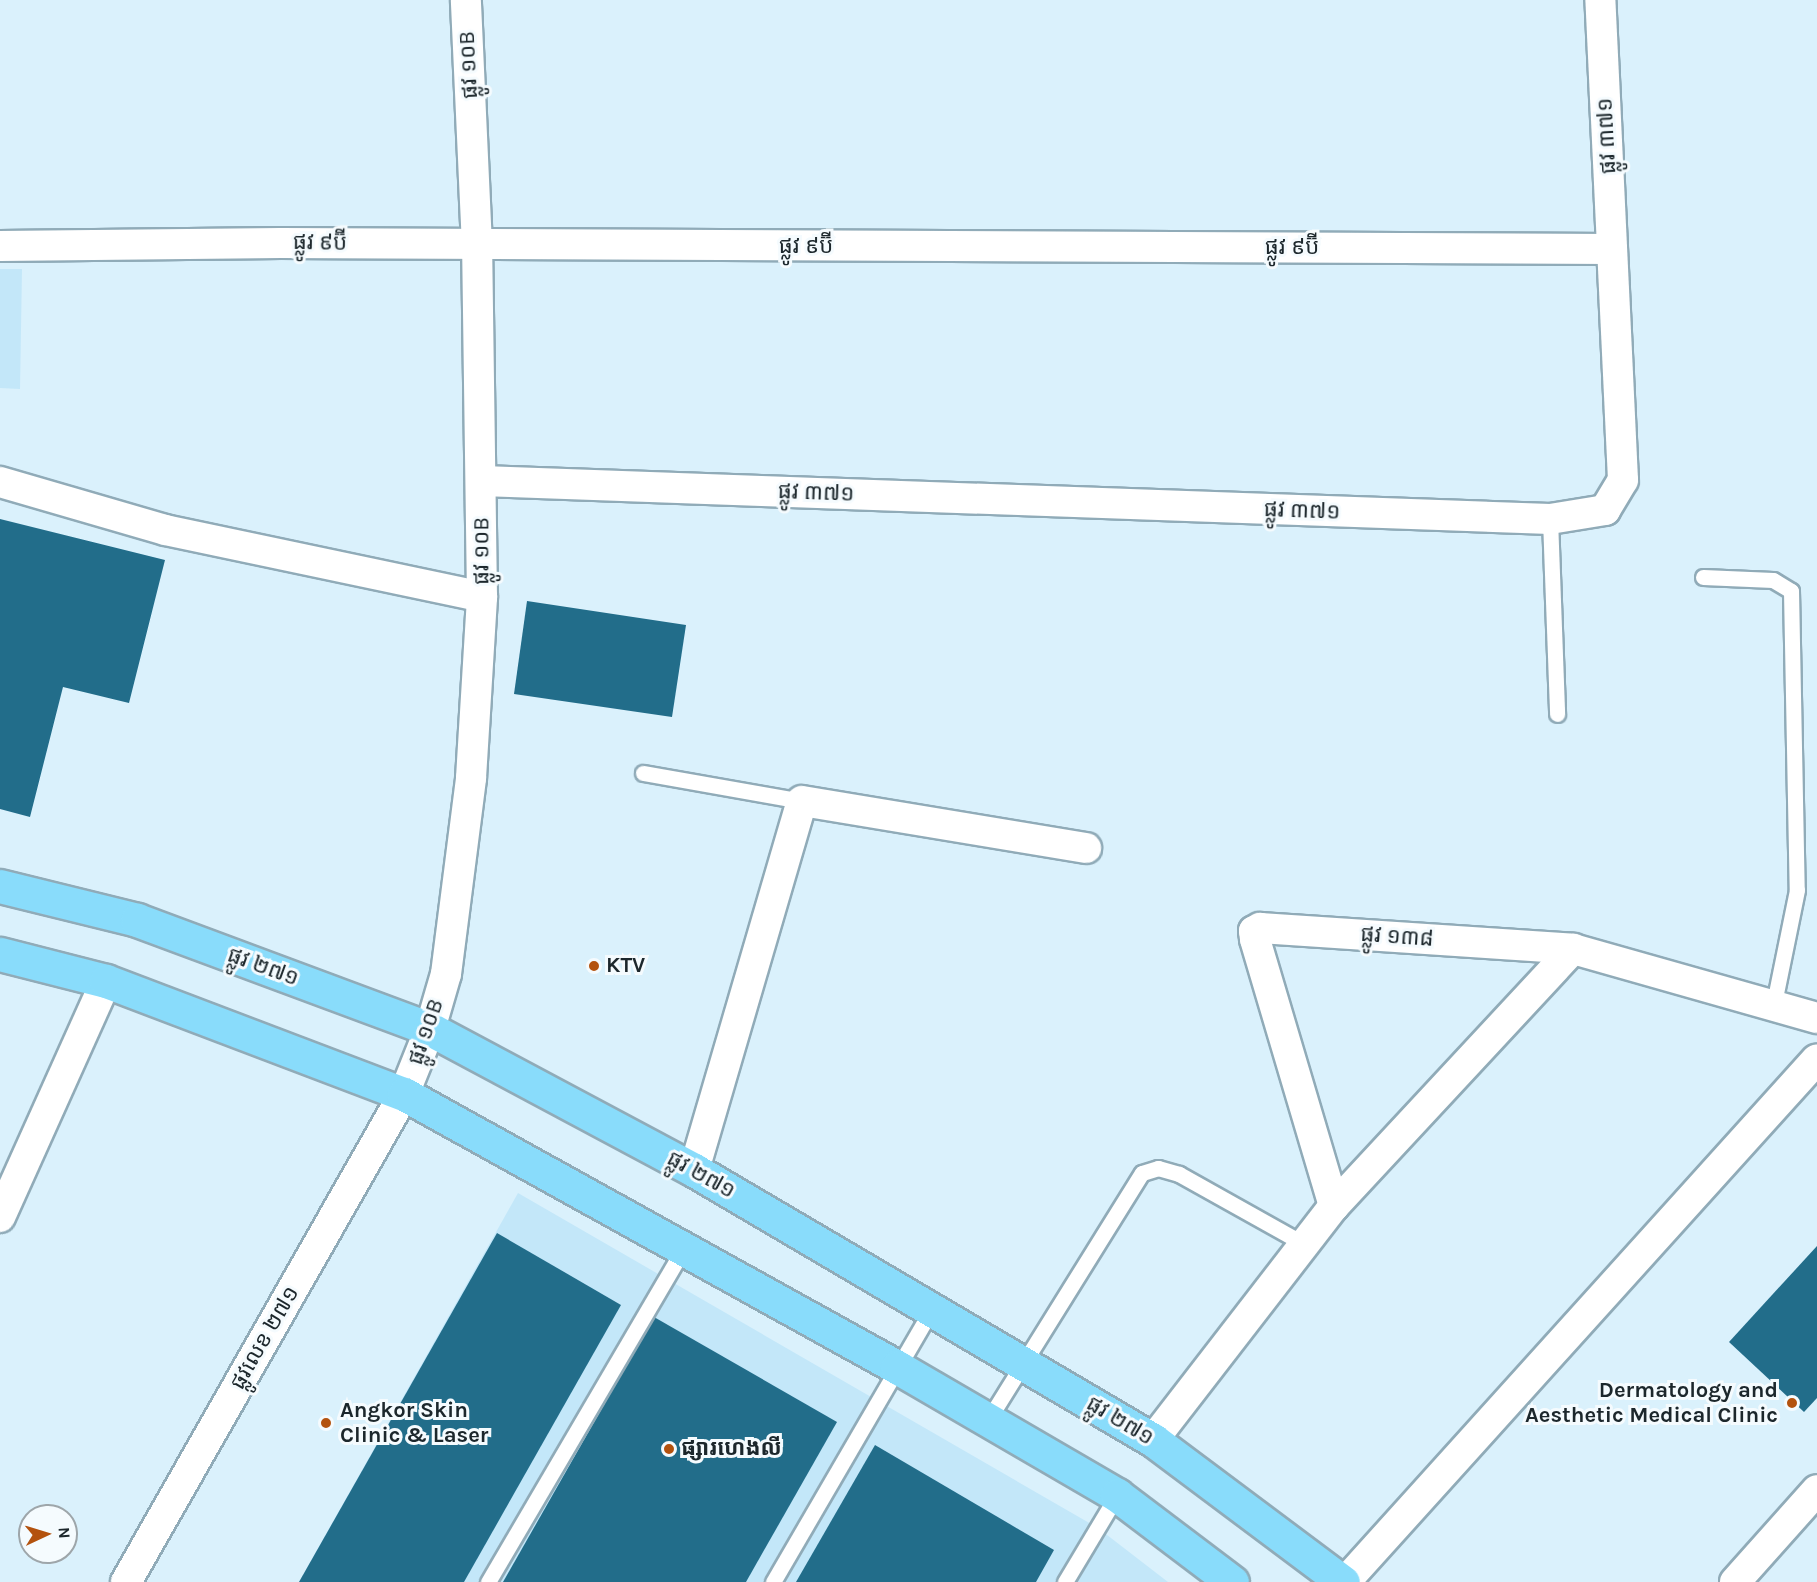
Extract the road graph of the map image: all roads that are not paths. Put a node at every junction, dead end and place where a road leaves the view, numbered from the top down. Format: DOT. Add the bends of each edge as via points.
graph roads {
  1 [pos="466,0"];
  2 [pos="1600,0"];
  3 [pos="0,246"];
  4 [pos="477,246"];
  5 [pos="1612,249"];
  6 [pos="482,481"];
  7 [pos="0,482"];
  8 [pos="1550,519"];
  9 [pos="1703,578"];
  10 [pos="482,597"];
  11 [pos="1557,714"];
  12 [pos="644,773"];
  13 [pos="802,801"];
  14 [pos="1086,849"];
  15 [pos="0,886"];
  16 [pos="1573,949"];
  17 [pos="0,954"];
  18 [pos="106,981"];
  19 [pos="1773,1003"];
  20 [pos="1817,1018"];
  21 [pos="430,1029"];
  22 [pos="1817,1059"];
  23 [pos="404,1094"];
  24 [pos="694,1170"];
  25 [pos="4,1199"];
  26 [pos="1334,1206"];
  27 [pos="1304,1245"];
  28 [pos="683,1249"];
  29 [pos="931,1310"];
  30 [pos="1021,1362"];
  31 [pos="897,1367"];
  32 [pos="988,1419"];
  33 [pos="1153,1440"];
  34 [pos="1817,1490"];
  35 [pos="1117,1495"];
  36 [pos="126,1582"];
  37 [pos="488,1582"];
  38 [pos="773,1582"];
  39 [pos="1065,1582"];
  40 [pos="1232,1582"];
  41 [pos="1344,1582"];
  42 [pos="1735,1582"];
  1 -- 4 [label="street, ផ្លូវ ១០B"];
  2 -- 5 [label="street, ផ្លូវ ៣៧១"];
  3 -- 4 [label="street, ផ្លូវ ៩ប៊ី"];
  4 -- 5 [label="street, ផ្លូវ ៩ប៊ី"];
  4 -- 6 [label="street, ផ្លូវ ១០B"];
  5 -- 8 [label="street, ផ្លូវ ៣៧១" via="1623,480 1605,510"];
  6 -- 8 [label="street, ផ្លូវ ៣៧១"];
  6 -- 10 [label="street, ផ្លូវ ១០B"];
  7 -- 10 [label="street" via="165,530"];
  8 -- 11 [label="lane"];
  9 -- 19 [label="lane" via="1773,580 1791,591 1797,890"];
  10 -- 21 [label="street, ផ្លូវ ១០B" via="471,778 446,974"];
  12 -- 13 [label="lane"];
  13 -- 14 [label="street"];
  13 -- 24 [label="street"];
  15 -- 21 [label="main road, ផ្លូវ ២៧១" via="137,920"];
  16 -- 19 [label="street, ផ្លូវ ១៣៨"];
  16 -- 26 [label="street"];
  16 -- 26 [label="street, ផ្លូវ ១៣៨" via="1260,928 1254,931"];
  17 -- 18 [label="main road"];
  18 -- 23 [label="main road"];
  18 -- 25 [label="street"];
  19 -- 20 [label="street, ផ្លូវ ១៣៨"];
  21 -- 23 [label="street, ផ្លូវ ១០B"];
  21 -- 24 [label="main road, ផ្លូវ ២៧១"];
  22 -- 41 [label="street"];
  23 -- 28 [label="main road"];
  23 -- 36 [label="street, ផ្លូវលេខ ២៧១"];
  24 -- 29 [label="main road, ផ្លូវ ២៧១"];
  26 -- 27 [label="street"];
  27 -- 30 [label="lane" via="1179,1174 1158,1168 1142,1173"];
  27 -- 33 [label="street"];
  28 -- 31 [label="main road"];
  28 -- 37 [label="lane"];
  29 -- 30 [label="main road, ផ្លូវ ២៧១"];
  29 -- 31 [label="lane"];
  30 -- 32 [label="lane"];
  30 -- 33 [label="main road, ផ្លូវ ២៧១"];
  31 -- 32 [label="main road"];
  31 -- 38 [label="lane"];
  32 -- 35 [label="main road"];
  33 -- 41 [label="main road, ផ្លូវ ២៧១"];
  34 -- 42 [label="street"];
  35 -- 39 [label="lane"];
  35 -- 40 [label="main road"];
}
